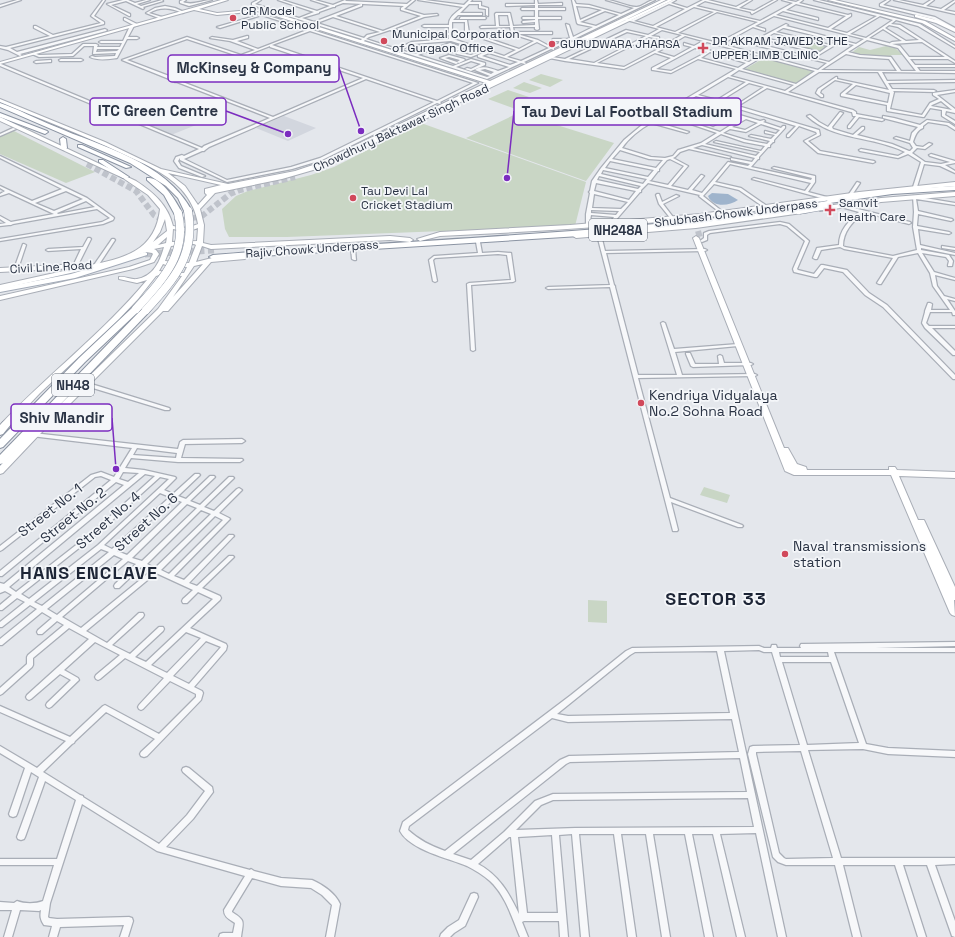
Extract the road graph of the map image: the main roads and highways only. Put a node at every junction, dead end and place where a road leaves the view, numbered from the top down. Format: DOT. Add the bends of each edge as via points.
graph roads {
  1 [pos="226,0"];
  2 [pos="830,0"];
  3 [pos="839,0"];
  4 [pos="850,0"];
  5 [pos="668,1"];
  6 [pos="866,7"];
  7 [pos="193,9"];
  8 [pos="625,19"];
  9 [pos="955,30"];
  10 [pos="955,36"];
  11 [pos="955,40"];
  12 [pos="547,57"];
  13 [pos="0,63"];
  14 [pos="490,83"];
  15 [pos="0,100"];
  16 [pos="0,105"];
  17 [pos="0,110"];
  18 [pos="0,115"];
  19 [pos="0,119"];
  20 [pos="36,124"];
  21 [pos="46,132"];
  22 [pos="63,139"];
  23 [pos="76,144"];
  24 [pos="64,148"];
  25 [pos="110,150"];
  26 [pos="131,156"];
  27 [pos="87,164"];
  28 [pos="325,166"];
  29 [pos="156,168"];
  30 [pos="125,177"];
  31 [pos="295,177"];
  32 [pos="955,184"];
  33 [pos="230,186"];
  34 [pos="955,188"];
  35 [pos="214,191"];
  36 [pos="955,193"];
  37 [pos="804,201"];
  38 [pos="826,202"];
  39 [pos="162,208"];
  40 [pos="198,208"];
  41 [pos="814,210"];
  42 [pos="201,225"];
  43 [pos="170,230"];
  44 [pos="697,233"];
  45 [pos="421,241"];
  46 [pos="411,242"];
  47 [pos="200,243"];
  48 [pos="168,245"];
  49 [pos="702,250"];
  50 [pos="144,253"];
  51 [pos="212,255"];
  52 [pos="161,263"];
  53 [pos="172,264"];
  54 [pos="99,265"];
  55 [pos="191,265"];
  56 [pos="0,270"];
  57 [pos="155,273"];
  58 [pos="184,275"];
  59 [pos="95,276"];
  60 [pos="121,278"];
  61 [pos="0,287"];
  62 [pos="0,290"];
  63 [pos="142,290"];
  64 [pos="0,294"];
  65 [pos="177,294"];
  66 [pos="0,298"];
  67 [pos="748,364"];
  68 [pos="2,428"];
  69 [pos="36,436"];
  70 [pos="0,445"];
  71 [pos="0,461"];
  72 [pos="0,471"];
  73 [pos="895,471"];
  74 [pos="955,475"];
  75 [pos="0,476"];
  76 [pos="955,597"];
  77 [pos="955,614"];
  1 -- 7 [label="main road"];
  2 -- 6 [label="main road"];
  3 -- 6 [label="main road"];
  4 -- 9 [label="main road" via="930,19"];
  5 -- 8 [label="main road, Chowdhury Baktawar Singh Road"];
  5 -- 8 [label="main road, Chowdhury Baktawar Singh Road"];
  6 -- 10 [label="main road" via="929,21"];
  6 -- 11 [label="main road" via="923,22"];
  7 -- 13 [label="main road" via="100,33 34,54 20,55"];
  7 -- 14 [label="main road" via="216,14 260,10 362,40 378,48"];
  8 -- 12 [label="main road, Chowdhury Baktawar Singh Road"];
  8 -- 12 [label="main road, Chowdhury Baktawar Singh Road"];
  12 -- 14 [label="main road, Chowdhury Baktawar Singh Road"];
  12 -- 28 [label="main road, Chowdhury Baktawar Singh Road"];
  14 -- 33 [label="main road, Chowdhury Baktawar Singh Road" via="318,165"];
  15 -- 26 [label="main road" via="80,132"];
  16 -- 20 [label="highway, NH48"];
  17 -- 20 [label="highway, NH48"];
  18 -- 21 [label="highway"];
  19 -- 24 [label="main road"];
  20 -- 21 [label="highway, NH48"];
  20 -- 25 [label="highway, NH48"];
  21 -- 22 [label="highway, NH48"];
  22 -- 23 [label="highway, NH48"];
  22 -- 24 [label="highway"];
  23 -- 30 [label="highway" via="79,149"];
  23 -- 53 [label="highway, NH48, bridge" via="152,180 173,203 180,226 179,244"];
  24 -- 27 [label="main road"];
  24 -- 30 [label="main road"];
  25 -- 26 [label="highway"];
  25 -- 71 [label="highway, NH48, bridge" via="160,178 181,198 188,211 191,232 186,258 171,282 146,310"];
  26 -- 29 [label="main road"];
  28 -- 31 [label="main road" via="320,170"];
  28 -- 35 [label="main road, Chowdhury Baktawar Singh Road"];
  29 -- 33 [label="main road"];
  29 -- 40 [label="main road" via="178,183"];
  30 -- 39 [label="main road" via="153,195"];
  32 -- 38 [label="main road" via="852,194"];
  33 -- 35 [label="main road, Chowdhury Baktawar Singh Road" via="207,190 208,193"];
  34 -- 38 [label="highway, Shubhash Chowk Underpass / NH248A" via="877,194"];
  35 -- 40 [label="main road"];
  36 -- 38 [label="highway, Shubhash Chowk Underpass / NH248A"];
  36 -- 41 [label="main road"];
  37 -- 38 [label="main road"];
  37 -- 41 [label="main road"];
  37 -- 45 [label="main road" via="722,213 587,226 440,234"];
  38 -- 45 [label="highway, Shubhash Chowk Underpass / NH248A, bridge" via="693,224 599,232"];
  39 -- 43 [label="main road"];
  39 -- 50 [label="main road" via="163,217 159,231"];
  40 -- 42 [label="main road"];
  41 -- 44 [label="main road"];
  42 -- 43 [label="main road" via="187,230"];
  42 -- 47 [label="main road"];
  43 -- 48 [label="main road"];
  43 -- 50 [label="main road"];
  44 -- 45 [label="main road" via="599,235 437,245"];
  44 -- 49 [label="main road"];
  45 -- 46 [label="highway, NH248A"];
  46 -- 51 [label="highway, Rajiv Chowk Underpass / NH248A"];
  46 -- 51 [label="main road" via="392,247"];
  47 -- 48 [label="main road" via="185,241"];
  47 -- 51 [label="main road"];
  47 -- 55 [label="main road"];
  48 -- 50 [label="main road"];
  48 -- 52 [label="main road"];
  49 -- 67 [label="main road"];
  49 -- 67 [label="main road" via="738,346"];
  50 -- 54 [label="main road"];
  50 -- 59 [label="main road" via="150,250 156,254 145,264"];
  50 -- 62 [label="main road" via="72,276"];
  50 -- 64 [label="main road" via="77,278"];
  51 -- 55 [label="main road"];
  51 -- 65 [label="main road"];
  52 -- 53 [label="main road"];
  52 -- 57 [label="main road"];
  53 -- 55 [label="main road"];
  53 -- 70 [label="highway, NH48, bridge" via="161,281 136,309 82,360"];
  54 -- 56 [label="main road, Civil Line Road"];
  54 -- 61 [label="main road"];
  55 -- 58 [label="main road"];
  57 -- 58 [label="main road" via="175,272"];
  57 -- 60 [label="main road" via="137,281"];
  57 -- 63 [label="main road"];
  58 -- 65 [label="main road"];
  59 -- 60 [label="main road"];
  59 -- 66 [label="main road"];
  60 -- 63 [label="main road" via="134,282"];
  63 -- 65 [label="main road"];
  63 -- 68 [label="main road" via="96,339 42,386"];
  65 -- 69 [label="main road"];
  67 -- 73 [label="main road" via="794,466 801,469"];
  69 -- 72 [label="main road"];
  69 -- 75 [label="main road"];
  73 -- 74 [label="main road"];
  73 -- 76 [label="main road"];
  73 -- 77 [label="main road"];
}
